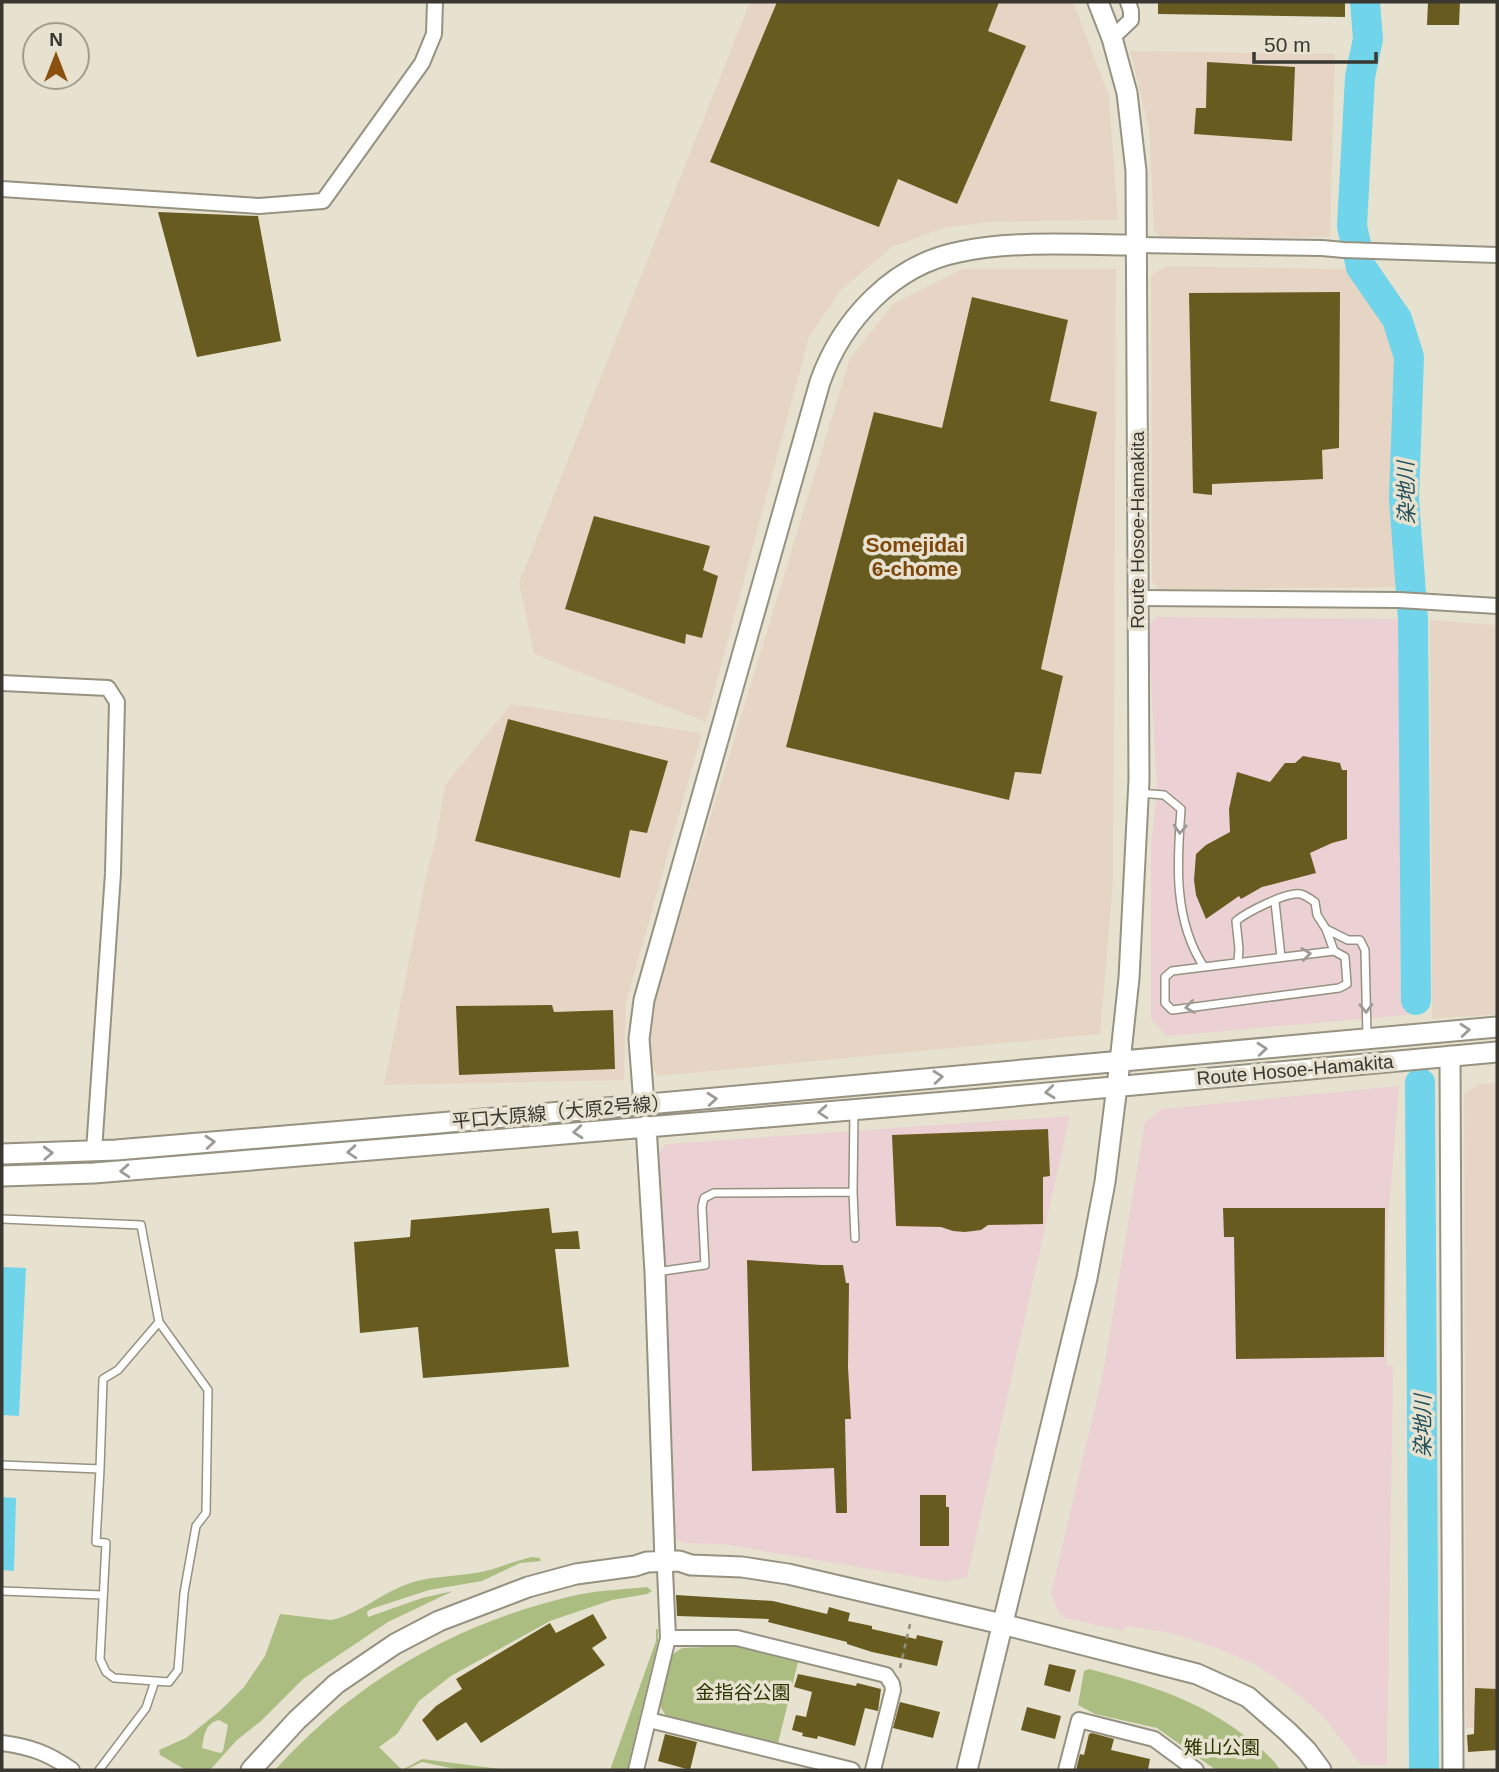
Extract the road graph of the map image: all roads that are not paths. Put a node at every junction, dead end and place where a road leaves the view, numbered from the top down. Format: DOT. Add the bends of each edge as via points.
graph roads {
  1 [pos="435,2"];
  2 [pos="1098,2"];
  3 [pos="1128,2"];
  4 [pos="1112,37"];
  5 [pos="2,189"];
  6 [pos="1136,245"];
  7 [pos="1497,255"];
  8 [pos="1138,598"];
  9 [pos="1497,606"];
  10 [pos="2,683"];
  11 [pos="1138,793"];
  12 [pos="1275,902"];
  13 [pos="1326,929"];
  14 [pos="1334,951"];
  15 [pos="1281,957"];
  16 [pos="1238,961"];
  17 [pos="1204,967"];
  18 [pos="1497,1027"];
  19 [pos="1367,1040"];
  20 [pos="1497,1052"];
  21 [pos="1441,1057"];
  22 [pos="1121,1062"];
  23 [pos="1118,1086"];
  24 [pos="644,1104"];
  25 [pos="854,1110"];
  26 [pos="646,1126"];
  27 [pos="94,1150"];
  28 [pos="2,1154"];
  29 [pos="2,1176"];
  30 [pos="853,1192"];
  31 [pos="2,1219"];
  32 [pos="855,1238"];
  33 [pos="655,1272"];
  34 [pos="159,1322"];
  35 [pos="2,1465"];
  36 [pos="100,1469"];
  37 [pos="665,1565"];
  38 [pos="2,1591"];
  39 [pos="103,1595"];
  40 [pos="1002,1624"];
  41 [pos="668,1638"];
  42 [pos="155,1681"];
  43 [pos="649,1720"];
  44 [pos="2,1743"];
  45 [pos="72,1770"];
  46 [pos="99,1770"];
  47 [pos="251,1770"];
  48 [pos="636,1770"];
  49 [pos="852,1770"];
  50 [pos="873,1770"];
  51 [pos="967,1770"];
  52 [pos="1066,1770"];
  53 [pos="1196,1770"];
  54 [pos="1321,1770"];
  55 [pos="1453,1770"];
  1 -- 5 [label="street" via="434,34 422,63 323,201 259,206"];
  2 -- 4 [label="street, Route Hosoe-Hamakita"];
  3 -- 4 [label="street" via="1131,20"];
  4 -- 6 [label="street, Route Hosoe-Hamakita" via="1127,93 1136,171"];
  6 -- 7 [label="street"];
  6 -- 8 [label="street, Route Hosoe-Hamakita"];
  6 -- 24 [label="street" via="1004,246 938,258 904,275 870,301 834,348 820,382 644,1000 639,1039"];
  8 -- 9 [label="street" via="1399,600"];
  8 -- 11 [label="street, Route Hosoe-Hamakita"];
  10 -- 27 [label="street" via="108,688 117,702 113,873"];
  11 -- 17 [label="lane, one-way" via="1164,795 1181,809 1178,883 1183,919"];
  11 -- 22 [label="street, Route Hosoe-Hamakita"];
  12 -- 13 [label="lane" via="1303,894 1315,902"];
  12 -- 15 [label="lane"];
  12 -- 16 [label="lane" via="1236,921"];
  13 -- 14 [label="lane"];
  13 -- 19 [label="lane, one-way" via="1348,940 1360,940 1365,950"];
  15 -- 14 [label="lane, one-way"];
  14 -- 17 [label="lane, one-way" via="1345,957 1348,984 1339,988 1172,1010 1165,1003 1165,977 1172,971"];
  15 -- 16 [label="lane"];
  16 -- 17 [label="lane"];
  19 -- 18 [label="street, Route Hosoe-Hamakita, one-way"];
  22 -- 19 [label="street, Route Hosoe-Hamakita, one-way"];
  20 -- 21 [label="street, Route Hosoe-Hamakita"];
  21 -- 23 [label="street, Route Hosoe-Hamakita"];
  21 -- 55 [label="street"];
  22 -- 23 [label="street, Route Hosoe-Hamakita"];
  24 -- 22 [label="street, 平口大原線（大原2号線）, one-way"];
  23 -- 25 [label="street, 平口大原線（大原2号線）, one-way"];
  23 -- 40 [label="street" via="1087,1278"];
  27 -- 24 [label="street, 平口大原線（大原2号線）, one-way"];
  25 -- 26 [label="street, 平口大原線（大原2号線）, one-way"];
  25 -- 30 [label="lane"];
  26 -- 29 [label="street, 平口大原線（大原2号線）, one-way" via="107,1172"];
  26 -- 33 [label="street"];
  28 -- 27 [label="street, 平口大原線（大原2号線）, one-way"];
  30 -- 32 [label="lane"];
  30 -- 33 [label="lane" via="714,1193 704,1198 702,1207 705,1265"];
  31 -- 34 [label="lane" via="141,1225"];
  33 -- 37 [label="street"];
  34 -- 36 [label="lane" via="118,1370 103,1379"];
  34 -- 42 [label="lane" via="208,1390 206,1513 196,1527 184,1593 178,1670 169,1682"];
  35 -- 36 [label="lane"];
  36 -- 39 [label="lane" via="96,1542 106,1543"];
  37 -- 40 [label="street" via="678,1561 788,1574"];
  37 -- 41 [label="street"];
  37 -- 47 [label="street" via="576,1574 439,1621 336,1684"];
  38 -- 39 [label="lane"];
  39 -- 42 [label="lane" via="100,1659 106,1672 114,1678"];
  40 -- 51 [label="street"];
  40 -- 54 [label="street" via="1223,1684 1269,1714"];
  41 -- 43 [label="street"];
  41 -- 50 [label="street" via="737,1638 886,1675 893,1690"];
  42 -- 46 [label="lane" via="146,1709"];
  43 -- 48 [label="street"];
  43 -- 49 [label="street"];
  44 -- 45 [label="street" via="43,1752"];
  52 -- 53 [label="street" via="1079,1720 1154,1739"];
}
